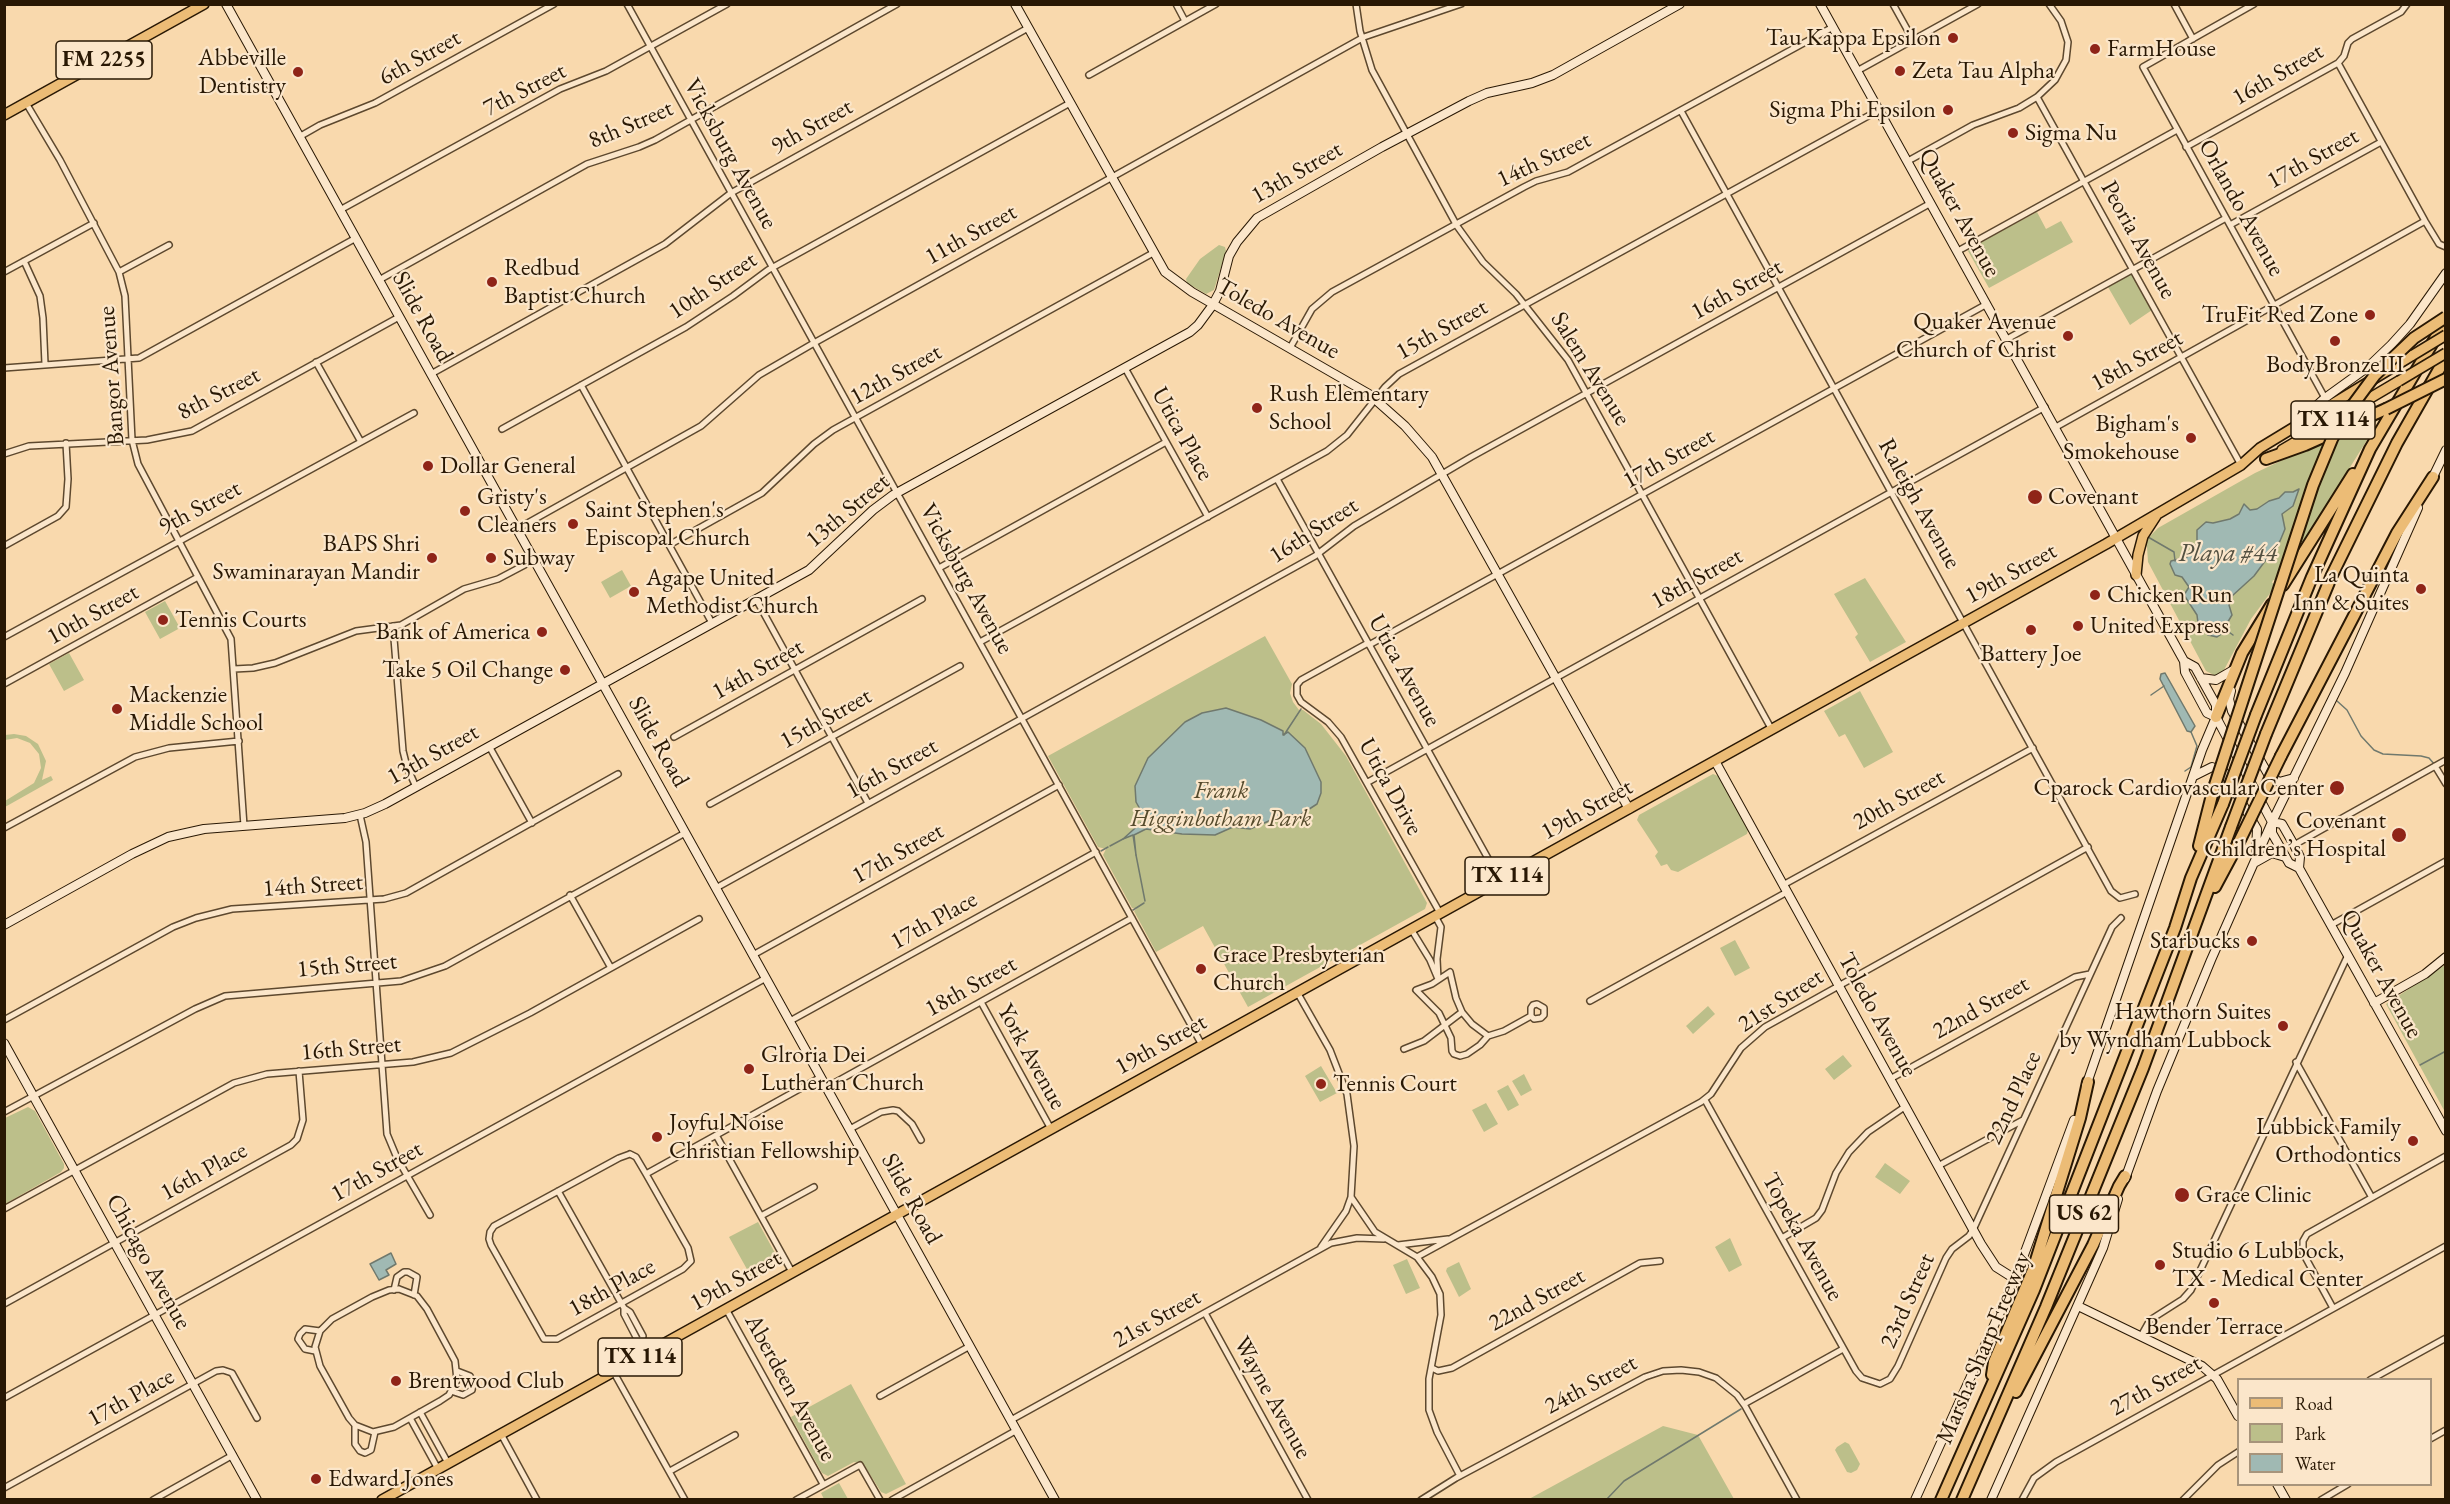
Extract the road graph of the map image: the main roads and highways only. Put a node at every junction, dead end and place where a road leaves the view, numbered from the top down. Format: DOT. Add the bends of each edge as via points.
graph roads {
  1 [pos="204,4"];
  2 [pos="226,4"];
  3 [pos="1015,4"];
  4 [pos="1680,4"];
  5 [pos="1820,4"];
  6 [pos="4,115"];
  7 [pos="2445,273"];
  8 [pos="1213,304"];
  9 [pos="2445,319"];
  10 [pos="2445,336"];
  11 [pos="2445,355"];
  12 [pos="2445,379"];
  13 [pos="2284,434"];
  14 [pos="2370,449"];
  15 [pos="2445,450"];
  16 [pos="2266,459"];
  17 [pos="2241,465"];
  18 [pos="2433,477"];
  19 [pos="2159,513"];
  20 [pos="2116,538"];
  21 [pos="2136,575"];
  22 [pos="2184,661"];
  23 [pos="2235,669"];
  24 [pos="2201,678"];
  25 [pos="603,684"];
  26 [pos="2216,717"];
  27 [pos="1715,761"];
  28 [pos="2193,776"];
  29 [pos="2294,777"];
  30 [pos="1629,809"];
  31 [pos="2272,822"];
  32 [pos="2286,857"];
  33 [pos="2254,863"];
  34 [pos="2299,868"];
  35 [pos="2191,878"];
  36 [pos="2195,924"];
  37 [pos="4,925"];
  38 [pos="2445,957"];
  39 [pos="2374,1002"];
  40 [pos="4,1043"];
  41 [pos="2088,1082"];
  42 [pos="2445,1131"];
  43 [pos="2125,1176"];
  44 [pos="897,1214"];
  45 [pos="2015,1279"];
  46 [pos="2078,1306"];
  47 [pos="1988,1396"];
  48 [pos="2237,1414"];
  49 [pos="1975,1469"];
  50 [pos="2278,1486"];
  51 [pos="257,1500"];
  52 [pos="382,1500"];
  53 [pos="1055,1500"];
  54 [pos="1915,1500"];
  55 [pos="1941,1500"];
  56 [pos="1962,1500"];
  57 [pos="1991,1500"];
  58 [pos="2286,1500"];
  1 -- 6 [label="main road, FM 2255"];
  2 -- 25 [label="main road, Slide Road"];
  3 -- 8 [label="main road, Toledo Avenue" via="1165,272"];
  4 -- 8 [label="main road, 13th Street" via="1553,75 1487,93 1257,218 1229,256"];
  5 -- 20 [label="main road, Quaker Avenue"];
  7 -- 13 [label="main road" via="2391,345"];
  8 -- 25 [label="main road, 13th Street" via="1190,332 897,492 809,570"];
  8 -- 30 [label="main road, Toledo Avenue" via="1375,399 1432,457"];
  9 -- 14 [label="highway, Marsha Sharp Freeway"];
  9 -- 35 [label="highway, US 62, bridge" via="2414,338 2375,375 2332,439 2313,485 2213,791"];
  10 -- 13 [label="main road, 19th Street / TX 114, bridge"];
  11 -- 16 [label="main road, 19th Street / TX 114, bridge"];
  11 -- 36 [label="highway, Marsha Sharp Freeway, bridge" via="2332,575 2266,734"];
  12 -- 16 [label="highway, bridge" via="2305,445"];
  13 -- 17 [label="main road, 19th Street / TX 114"];
  14 -- 23 [label="highway" via="2307,545"];
  14 -- 35 [label="highway, Marsha Sharp Freeway, bridge" via="2312,577"];
  15 -- 18 [label="main road, US 62"];
  16 -- 17 [label="main road, 19th Street / TX 114"];
  17 -- 19 [label="main road, 19th Street / TX 114"];
  18 -- 29 [label="main road"];
  18 -- 36 [label="highway, US 62, bridge" via="2397,533"];
  19 -- 20 [label="main road, 19th Street / TX 114"];
  19 -- 21 [label="main road" via="2143,536"];
  20 -- 21 [label="main road, Quaker Avenue"];
  20 -- 27 [label="main road, 19th Street / TX 114"];
  21 -- 22 [label="main road, Quaker Avenue"];
  22 -- 24 [label="main road, Quaker Avenue" via="2195,667"];
  22 -- 26 [label="main road, Quaker Avenue" via="2185,672 2207,712"];
  23 -- 24 [label="main road" via="2216,680"];
  23 -- 26 [label="highway"];
  23 -- 29 [label="main road" via="2229,699 2232,711 2273,780 2282,782"];
  24 -- 26 [label="main road, Quaker Avenue" via="2216,705"];
  25 -- 37 [label="main road, 13th Street" via="379,807 336,819 204,829 168,837"];
  25 -- 44 [label="main road, Slide Road"];
  26 -- 28 [label="main road, Marsha Sharp Freeway"];
  26 -- 31 [label="main road, Quaker Avenue"];
  27 -- 30 [label="main road, 19th Street / TX 114"];
  27 -- 45 [label="main road, Toledo Avenue" via="1973,1230 1996,1267"];
  28 -- 33 [label="main road" via="2212,767 2224,772 2257,829"];
  28 -- 41 [label="main road, Marsha Sharp Freeway"];
  29 -- 31 [label="main road"];
  30 -- 44 [label="main road, 19th Street / TX 114"];
  31 -- 32 [label="main road, Quaker Avenue" via="2271,833"];
  31 -- 33 [label="main road"];
  31 -- 34 [label="main road, Quaker Avenue" via="2282,824 2300,857"];
  32 -- 33 [label="main road" via="2272,853"];
  32 -- 34 [label="main road, Quaker Avenue"];
  33 -- 43 [label="main road"];
  34 -- 39 [label="main road, Quaker Avenue"];
  35 -- 47 [label="highway, Marsha Sharp Freeway / US 62" via="2034,1290"];
  36 -- 49 [label="highway, Marsha Sharp Freeway / US 62" via="2104,1165"];
  38 -- 39 [label="main road" via="2425,974"];
  39 -- 42 [label="main road, Quaker Avenue"];
  40 -- 51 [label="main road, Chicago Avenue"];
  41 -- 45 [label="main road, Marsha Sharp Freeway"];
  41 -- 47 [label="highway" via="2056,1199 2033,1270 1994,1362"];
  43 -- 46 [label="main road" via="2103,1248"];
  43 -- 49 [label="highway"];
  44 -- 52 [label="main road, 19th Street / TX 114"];
  44 -- 53 [label="main road, Slide Road"];
  45 -- 54 [label="main road, Marsha Sharp Freeway"];
  46 -- 48 [label="main road" via="2187,1357 2214,1375"];
  46 -- 57 [label="main road"];
  47 -- 55 [label="highway, Marsha Sharp Freeway / US 62"];
  49 -- 56 [label="highway, Marsha Sharp Freeway / US 62"];
  50 -- 58 [label="main road"];
}
